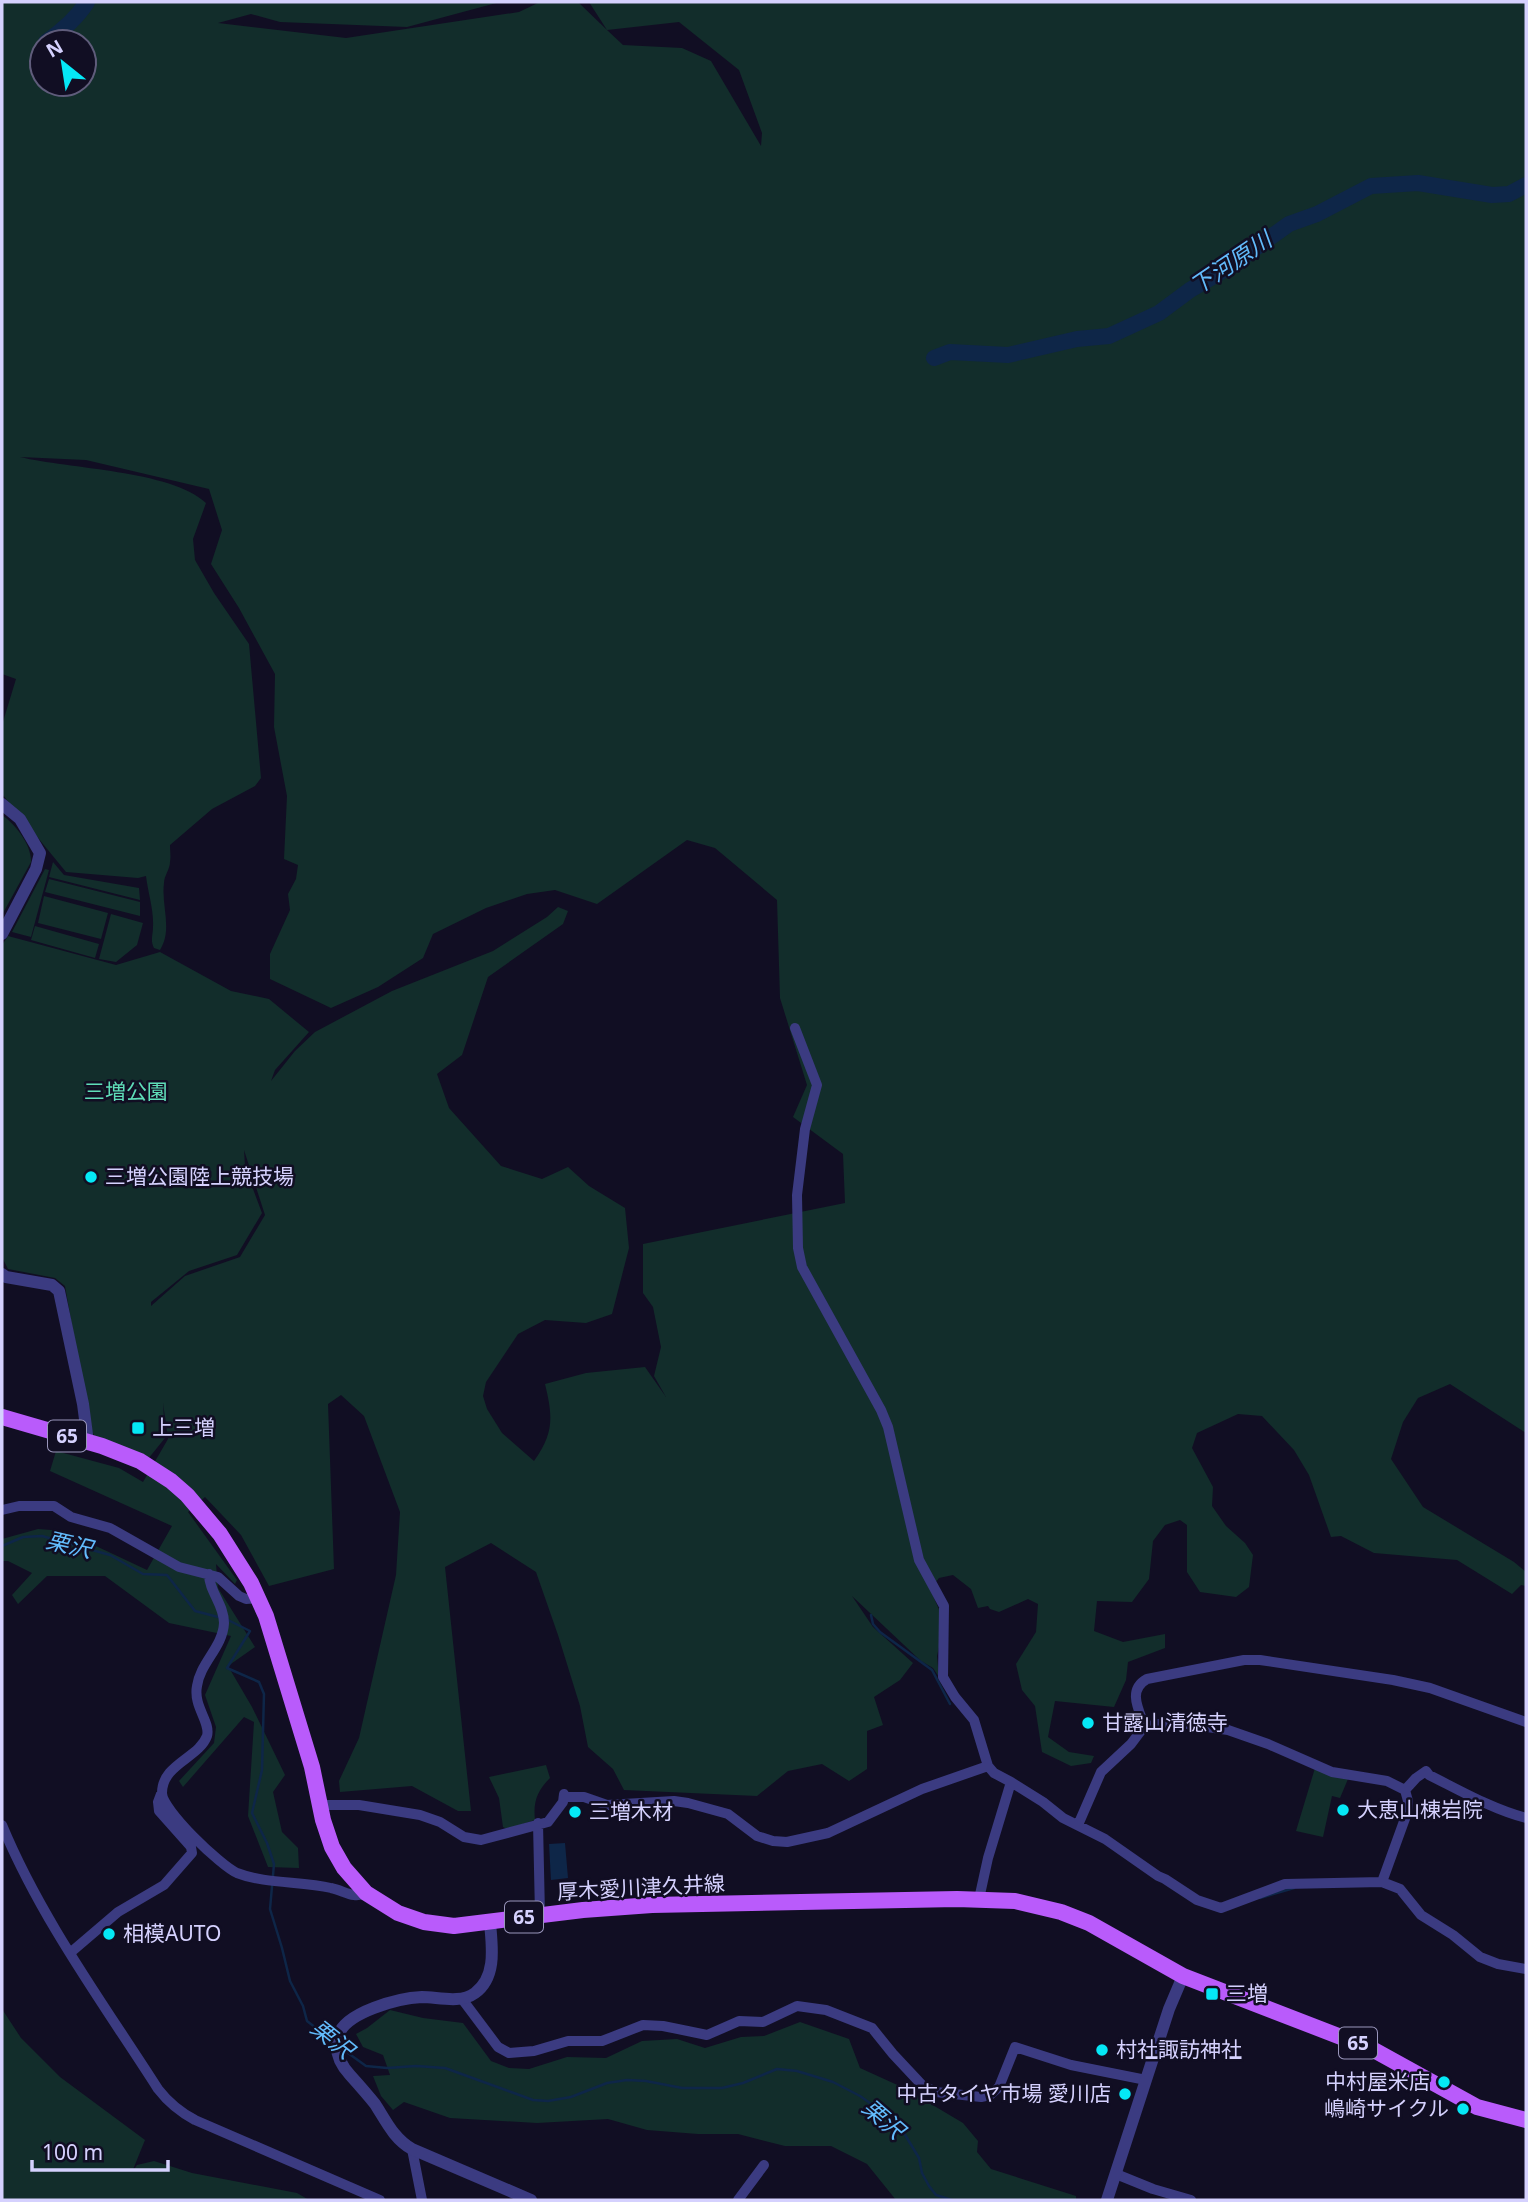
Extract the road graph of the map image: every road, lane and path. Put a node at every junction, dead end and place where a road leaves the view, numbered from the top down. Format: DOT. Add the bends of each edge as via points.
graph roads {
  1 [pos="2,804"];
  2 [pos="2,934"];
  3 [pos="795,1028"];
  4 [pos="2,1274"];
  5 [pos="2,1417"];
  6 [pos="88,1441"];
  7 [pos="2,1510"];
  8 [pos="209,1574"];
  9 [pos="259,1598"];
  10 [pos="1526,1722"];
  11 [pos="1145,1727"];
  12 [pos="988,1766"];
  13 [pos="1012,1782"];
  14 [pos="1405,1790"];
  15 [pos="162,1792"];
  16 [pos="320,1805"];
  17 [pos="1526,1818"];
  18 [pos="538,1823"];
  19 [pos="2,1825"];
  20 [pos="1079,1825"];
  21 [pos="1382,1882"];
  22 [pos="366,1893"];
  23 [pos="979,1899"];
  24 [pos="540,1915"];
  25 [pos="490,1923"];
  26 [pos="70,1952"];
  27 [pos="1526,1969"];
  28 [pos="1183,1976"];
  29 [pos="461,1998"];
  30 [pos="1146,2080"];
  31 [pos="1526,2120"];
  32 [pos="412,2149"];
  33 [pos="764,2165"];
  34 [pos="1116,2174"];
  35 [pos="380,2200"];
  36 [pos="422,2200"];
  37 [pos="531,2200"];
  38 [pos="738,2200"];
  39 [pos="1107,2200"];
  40 [pos="1191,2200"];
  1 -- 2 [label="street" via="20,819 40,853"];
  3 -- 12 [label="street" via="817,1085 805,1129 797,1195 802,1267 888,1427 919,1560 944,1606 943,1677 974,1720"];
  4 -- 6 [label="street" via="52,1285 59,1291"];
  5 -- 6 [label="main road, 厚木愛川津久井線 / 65"];
  6 -- 9 [label="main road, 厚木愛川津久井線 / 65" via="139,1461 187,1495 233,1553"];
  7 -- 8 [label="street" via="54,1506 71,1517 110,1528 179,1567"];
  8 -- 9 [label="street" via="239,1596"];
  8 -- 15 [label="street" via="224,1625 196,1689 198,1708 208,1727 206,1737 169,1774"];
  9 -- 16 [label="main road, 厚木愛川津久井線 / 65"];
  10 -- 11 [label="street" via="1418,1685 1244,1660 1140,1683 1136,1700"];
  11 -- 14 [label="street" via="1187,1724 1228,1730 1332,1772 1387,1781"];
  11 -- 20 [label="street" via="1101,1772"];
  12 -- 13 [label="street"];
  12 -- 18 [label="street" via="922,1789 828,1833 787,1842 757,1836 727,1814 664,1801 607,1805 564,1796 548,1822"];
  13 -- 20 [label="street"];
  13 -- 23 [label="street"];
  14 -- 17 [label="street" via="1426,1771 1484,1803"];
  14 -- 21 [label="street" via="1407,1813"];
  15 -- 22 [label="street" via="170,1810 221,1863 239,1874 332,1888 358,1897"];
  15 -- 26 [label="street" via="159,1811 192,1853 164,1885 118,1912"];
  16 -- 18 [label="street" via="359,1805 421,1815 473,1840"];
  16 -- 22 [label="main road, 厚木愛川津久井線 / 65" via="337,1858"];
  18 -- 24 [label="street"];
  19 -- 26 [label="street" via="25,1877"];
  20 -- 21 [label="street" via="1188,1895 1221,1908 1285,1884"];
  21 -- 27 [label="street" via="1400,1889 1421,1915 1480,1957"];
  22 -- 25 [label="main road, 厚木愛川津久井線 / 65" via="398,1913 424,1922 454,1926"];
  23 -- 24 [label="main road, 厚木愛川津久井線 / 65" via="683,1904"];
  23 -- 28 [label="main road, 厚木愛川津久井線 / 65" via="1068,1915"];
  24 -- 25 [label="main road, 厚木愛川津久井線 / 65"];
  25 -- 29 [label="street" via="488,1974 475,1993"];
  26 -- 35 [label="street" via="158,2089 184,2114"];
  28 -- 30 [label="street"];
  28 -- 31 [label="main road, 厚木愛川津久井線 / 65" via="1372,2049 1477,2107"];
  29 -- 30 [label="street" via="498,2047 509,2053 568,2041 609,2039 643,2025 710,2035 739,2021 763,2022 801,2006 872,2028 922,2085 936,2092 990,2095 1001,2083 1016,2048 1070,2065"];
  29 -- 32 [label="street" via="395,2001 350,2020 339,2033 336,2045 341,2063 399,2141"];
  30 -- 34 [label="street"];
  32 -- 36 [label="street"];
  32 -- 37 [label="street"];
  33 -- 38 [label="street"];
  34 -- 39 [label="street"];
  34 -- 40 [label="street"];
}
